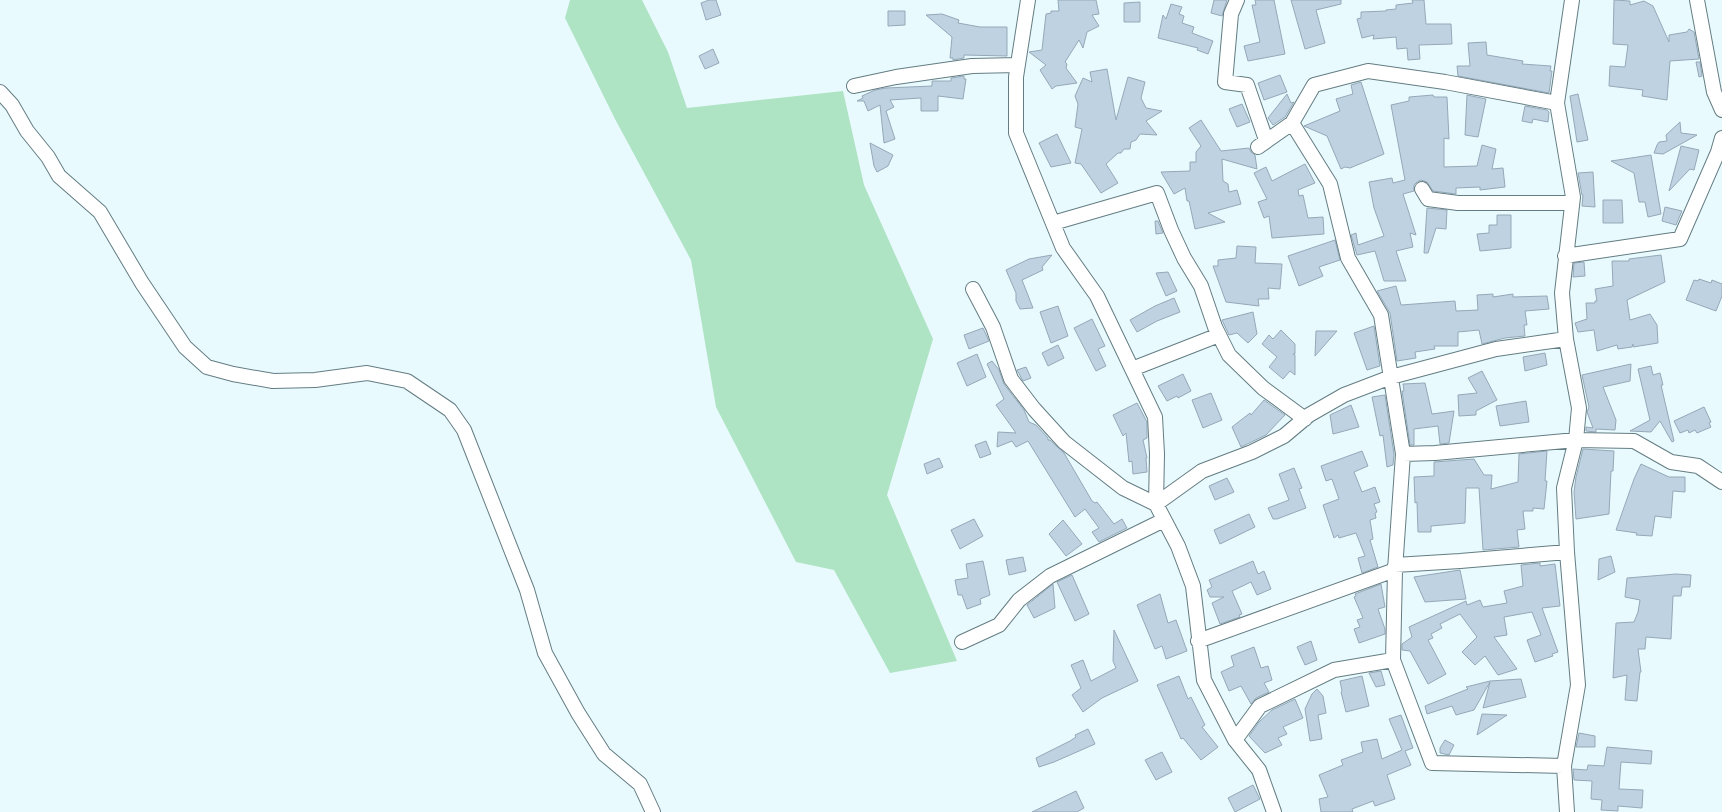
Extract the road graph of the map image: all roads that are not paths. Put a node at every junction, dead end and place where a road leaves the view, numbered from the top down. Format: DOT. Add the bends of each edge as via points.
graph roads {
  1 [pos="1028,0"];
  2 [pos="1237,0"];
  3 [pos="1572,0"];
  4 [pos="1697,0"];
  5 [pos="1018,65"];
  6 [pos="854,86"];
  7 [pos="0,92"];
  8 [pos="1557,103"];
  9 [pos="1722,110"];
  10 [pos="1292,123"];
  11 [pos="1722,138"];
  12 [pos="1422,189"];
  13 [pos="1572,203"];
  14 [pos="1053,223"];
  15 [pos="1565,256"];
  16 [pos="973,289"];
  17 [pos="1219,335"];
  18 [pos="1566,339"];
  19 [pos="1132,369"];
  20 [pos="1391,377"];
  21 [pos="1305,419"];
  22 [pos="1576,440"];
  23 [pos="1403,454"];
  24 [pos="1722,482"];
  25 [pos="1156,504"];
  26 [pos="1164,520"];
  27 [pos="1567,552"];
  28 [pos="1395,567"];
  29 [pos="1198,641"];
  30 [pos="962,642"];
  31 [pos="1394,660"];
  32 [pos="1234,740"];
  33 [pos="1564,766"];
  34 [pos="653,812"];
  35 [pos="1274,812"];
  36 [pos="1566,812"];
  1 -- 5 [label="street"];
  2 -- 10 [label="street" via="1232,14 1225,82 1247,85 1262,144"];
  3 -- 8 [label="street"];
  4 -- 9 [label="street" via="1714,92"];
  5 -- 6 [label="street" via="972,66"];
  5 -- 14 [label="street" via="1016,133"];
  7 -- 34 [label="street" via="59,176 100,212 185,347 207,367 273,381 367,373 407,381 450,410 464,430 527,590 545,653 604,754 640,784"];
  8 -- 10 [label="street" via="1368,71 1314,85"];
  8 -- 13 [label="street"];
  10 -- 20 [label="street" via="1330,184 1348,258 1381,315"];
  11 -- 15 [label="street" via="1680,239"];
  12 -- 13 [label="street" via="1428,199 1458,203"];
  13 -- 15 [label="street"];
  14 -- 17 [label="street" via="1157,193 1171,230 1201,286"];
  14 -- 19 [label="street" via="1063,248 1097,296"];
  15 -- 18 [label="street" via="1562,293"];
  16 -- 25 [label="street" via="993,327 1011,379 1034,409 1064,442 1123,488"];
  17 -- 19 [label="street"];
  17 -- 21 [label="street" via="1229,355 1263,388"];
  18 -- 20 [label="street" via="1496,349"];
  18 -- 22 [label="street" via="1578,408"];
  19 -- 25 [label="street" via="1155,417"];
  20 -- 21 [label="street" via="1344,395"];
  20 -- 23 [label="street"];
  21 -- 25 [label="street" via="1284,436 1202,471"];
  22 -- 23 [label="street"];
  22 -- 24 [label="street" via="1634,441 1671,462 1698,466"];
  22 -- 27 [label="street" via="1564,488"];
  23 -- 28 [label="street"];
  25 -- 26 [label="street"];
  26 -- 29 [label="street" via="1193,586"];
  26 -- 30 [label="street" via="1050,576 1019,600 999,625"];
  27 -- 28 [label="street"];
  27 -- 33 [label="street" via="1578,685"];
  28 -- 29 [label="street"];
  28 -- 31 [label="street"];
  29 -- 32 [label="street" via="1204,680"];
  31 -- 32 [label="street" via="1334,670 1260,706"];
  31 -- 33 [label="street" via="1432,763"];
  32 -- 35 [label="street" via="1259,770"];
  33 -- 36 [label="street"];
}
